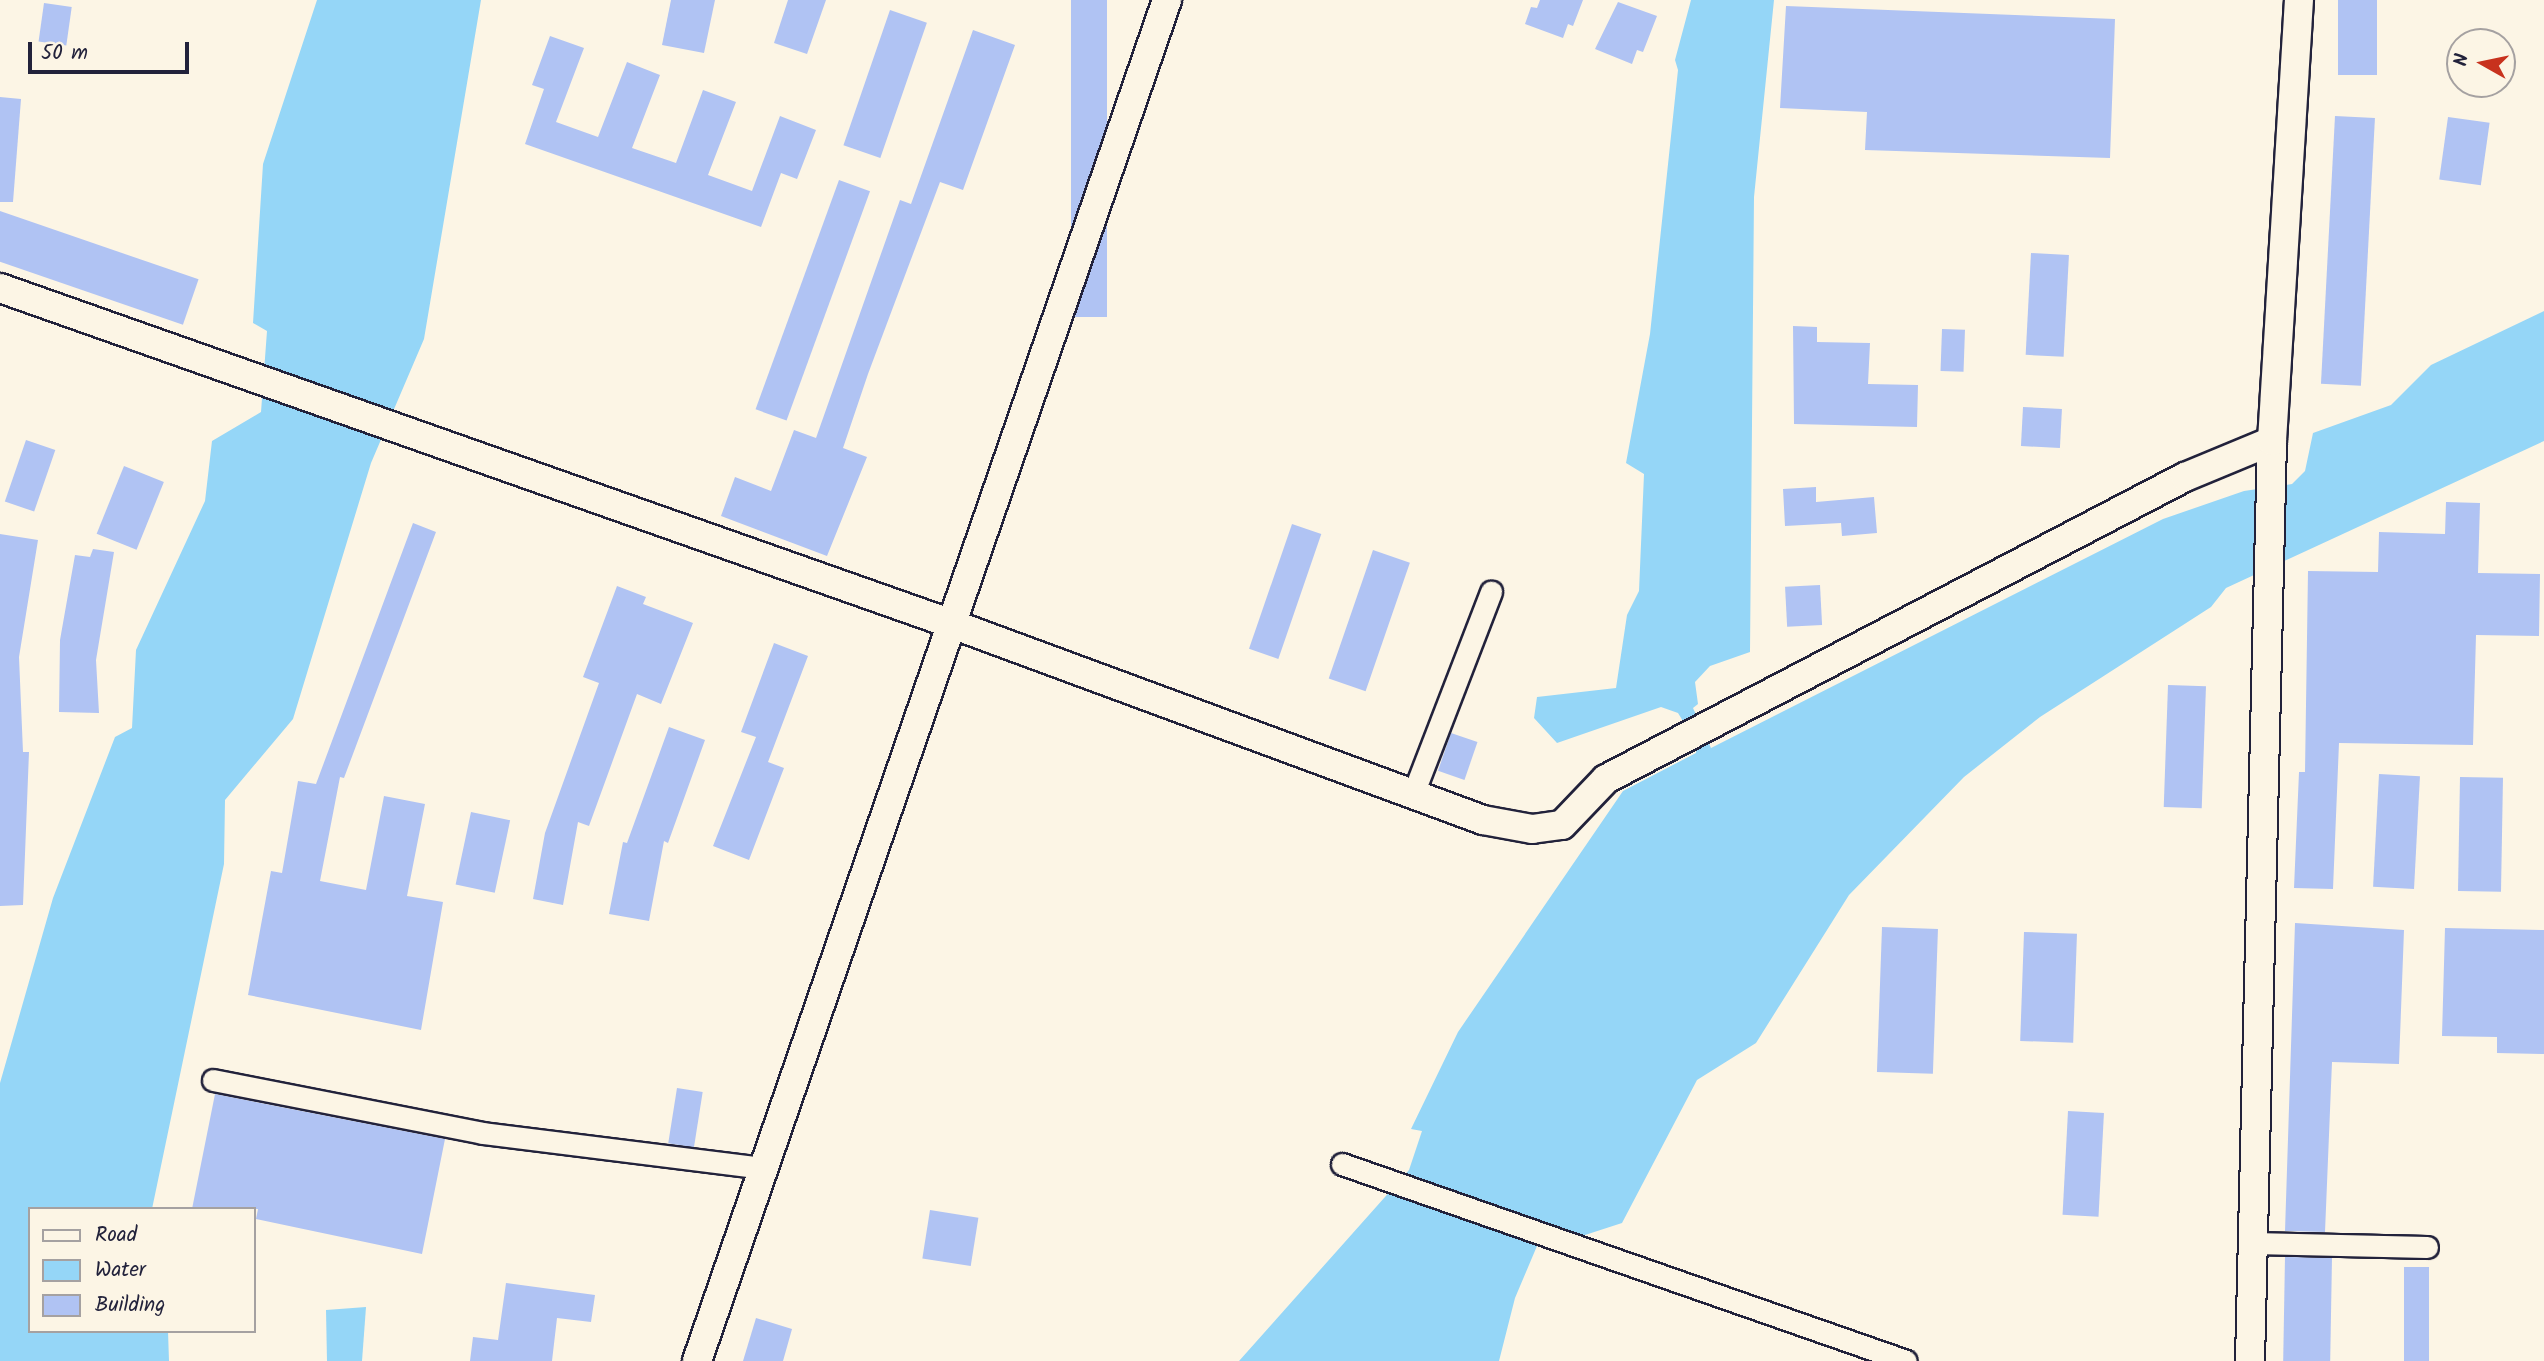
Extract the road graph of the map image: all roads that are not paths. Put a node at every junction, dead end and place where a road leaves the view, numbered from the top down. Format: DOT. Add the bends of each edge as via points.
graph roads {
  1 [pos="1167,0"];
  2 [pos="2299,0"];
  3 [pos="0,288"];
  4 [pos="2272,441"];
  5 [pos="1491,592"];
  6 [pos="951,624"];
  7 [pos="1413,794"];
  8 [pos="213,1080"];
  9 [pos="1342,1164"];
  10 [pos="764,1168"];
  11 [pos="2253,1243"];
  12 [pos="2427,1247"];
  13 [pos="1845,1339"];
  14 [pos="696,1361"];
  15 [pos="1842,1361"];
  16 [pos="1906,1361"];
  17 [pos="2250,1361"];
  1 -- 6 [label="street"];
  2 -- 4 [label="street"];
  3 -- 6 [label="street"];
  4 -- 7 [label="street" via="2185,477 1606,779 1562,825 1532,829 1483,820"];
  4 -- 11 [label="street"];
  5 -- 7 [label="street"];
  6 -- 7 [label="street"];
  6 -- 10 [label="street"];
  8 -- 10 [label="street" via="482,1133"];
  9 -- 13 [label="street"];
  10 -- 14 [label="street"];
  11 -- 12 [label="street"];
  11 -- 17 [label="street"];
  13 -- 15 [label="street"];
  13 -- 16 [label="street"];
}
